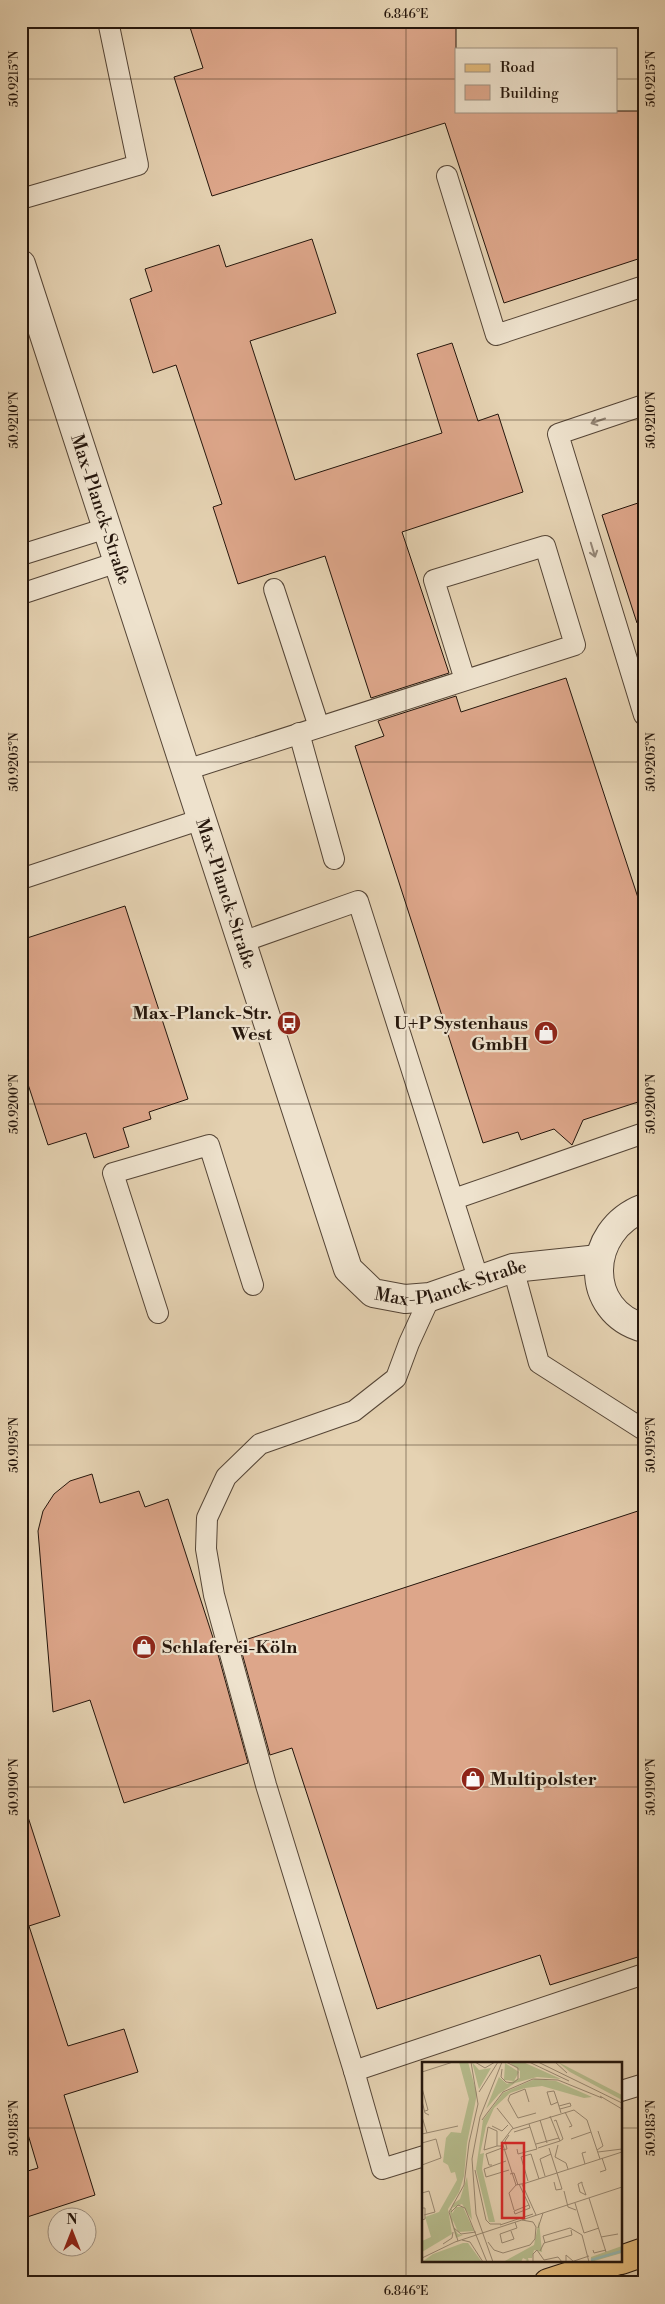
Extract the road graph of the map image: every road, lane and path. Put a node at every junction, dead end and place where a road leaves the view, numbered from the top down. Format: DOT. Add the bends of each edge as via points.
graph roads {
  1 [pos="108,21"];
  2 [pos="447,176"];
  3 [pos="21,199"];
  4 [pos="21,264"];
  5 [pos="644,286"];
  6 [pos="644,405"];
  7 [pos="107,528"];
  8 [pos="21,555"];
  9 [pos="118,562"];
  10 [pos="274,589"];
  11 [pos="21,594"];
  12 [pos="465,680"];
  13 [pos="644,715"];
  14 [pos="319,727"];
  15 [pos="299,733"];
  16 [pos="186,770"];
  17 [pos="202,819"];
  18 [pos="334,859"];
  19 [pos="21,879"];
  20 [pos="242,942"];
  21 [pos="644,1133"];
  22 [pos="454,1199"];
  23 [pos="644,1208"];
  24 [pos="599,1259"];
  25 [pos="514,1268"];
  26 [pos="478,1278"];
  27 [pos="253,1285"];
  28 [pos="430,1297"];
  29 [pos="158,1313"];
  30 [pos="644,1328"];
  31 [pos="644,1430"];
  32 [pos="644,1974"];
  33 [pos="354,2071"];
  34 [pos="644,2084"];
  35 [pos="622,2091"];
  36 [pos="422,2157"];
  37 [pos="644,2252"];
  38 [pos="622,2259"];
  39 [pos="614,2262"];
  40 [pos="548,2283"];
  1 -- 3 [label="lane" via="138,165"];
  2 -- 5 [label="lane" via="496,335"];
  4 -- 7 [label="street, Max-Planck-Straße"];
  6 -- 13 [label="lane, one-way" via="558,434"];
  7 -- 8 [label="lane"];
  7 -- 9 [label="street, Max-Planck-Straße"];
  9 -- 11 [label="lane"];
  9 -- 16 [label="street, Max-Planck-Straße"];
  10 -- 14 [label="lane"];
  12 -- 12 [label="lane" via="575,644 544,546 434,580"];
  12 -- 14 [label="lane"];
  14 -- 15 [label="lane"];
  15 -- 16 [label="lane"];
  15 -- 18 [label="lane"];
  16 -- 17 [label="street, Max-Planck-Straße"];
  17 -- 19 [label="lane"];
  17 -- 20 [label="street, Max-Planck-Straße"];
  20 -- 22 [label="lane" via="358,901"];
  20 -- 28 [label="street, Max-Planck-Straße" via="348,1269 373,1293 405,1299"];
  21 -- 22 [label="lane"];
  22 -- 26 [label="lane"];
  23 -- 24 [label="street" via="626,1216 612,1229"];
  24 -- 25 [label="street, Max-Planck-Straße"];
  24 -- 30 [label="street" via="603,1293 610,1304 629,1322"];
  25 -- 26 [label="street, Max-Planck-Straße"];
  25 -- 31 [label="lane" via="539,1363"];
  26 -- 28 [label="street, Max-Planck-Straße"];
  27 -- 29 [label="lane" via="210,1144 113,1173"];
  28 -- 33 [label="lane" via="396,1378 354,1411 260,1444 226,1477 207,1518 206,1549 214,1595 266,1785"];
  32 -- 33 [label="lane"];
  33 -- 36 [label="lane" via="382,2169"];
  34 -- 35 [label="lane"];
  37 -- 38 [label="main road"];
  39 -- 40 [label="main road"];
}
